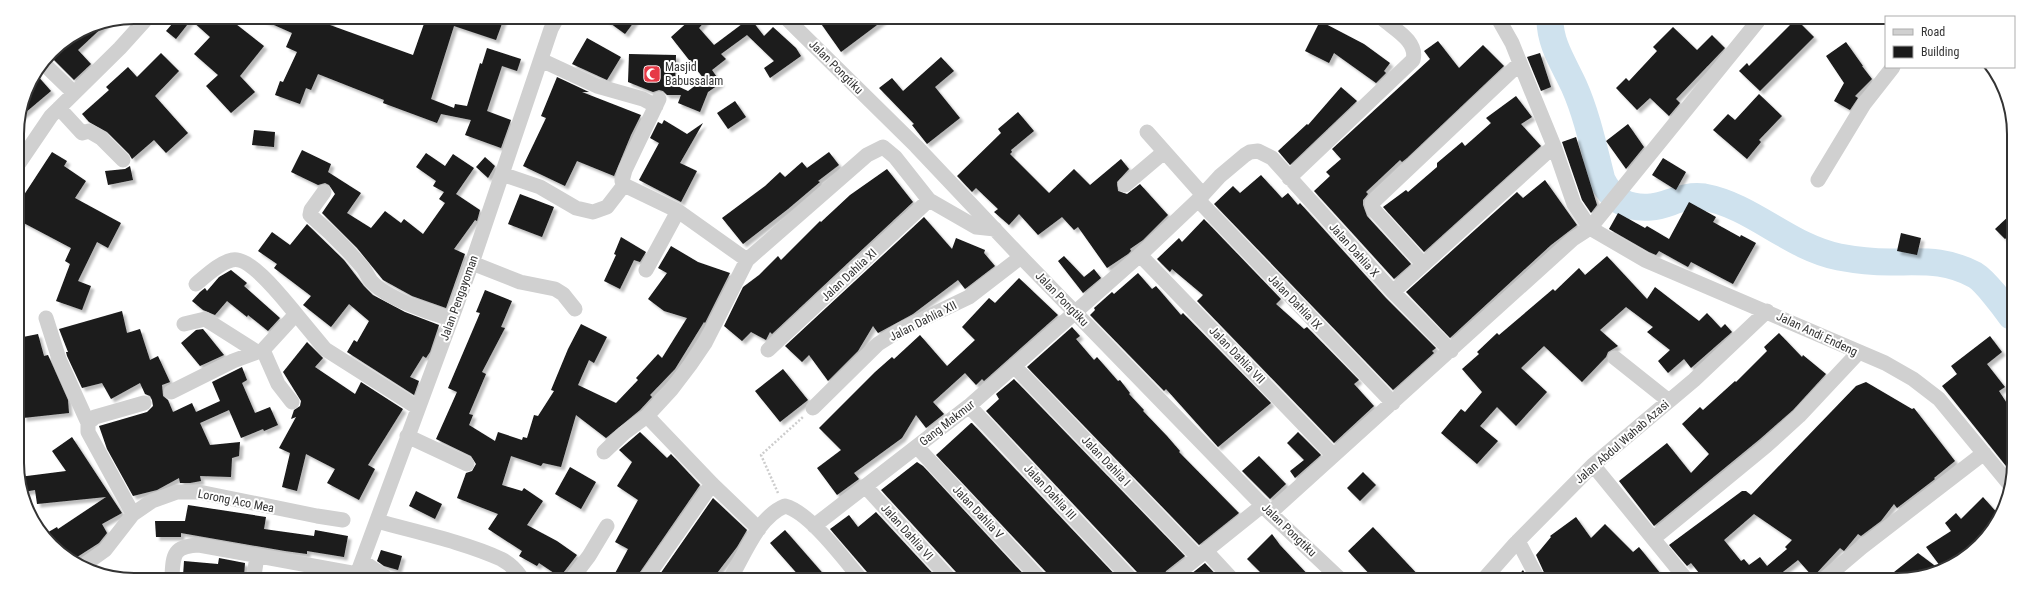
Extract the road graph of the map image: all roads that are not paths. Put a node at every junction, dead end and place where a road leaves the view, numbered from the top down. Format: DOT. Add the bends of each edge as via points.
graph roads {
  1 [pos="142,24"];
  2 [pos="555,24"];
  3 [pos="792,24"];
  4 [pos="1389,24"];
  5 [pos="1501,24"];
  6 [pos="1756,24"];
  7 [pos="541,60"];
  8 [pos="1520,63"];
  9 [pos="47,66"];
  10 [pos="1892,68"];
  11 [pos="73,92"];
  12 [pos="59,108"];
  13 [pos="1147,132"];
  14 [pos="1554,146"];
  15 [pos="1258,151"];
  16 [pos="1164,152"];
  17 [pos="24,156"];
  18 [pos="123,160"];
  19 [pos="502,174"];
  20 [pos="1289,178"];
  21 [pos="1818,180"];
  22 [pos="624,185"];
  23 [pos="1126,185"];
  24 [pos="324,192"];
  25 [pos="1200,197"];
  26 [pos="929,200"];
  27 [pos="678,211"];
  28 [pos="1590,228"];
  29 [pos="995,229"];
  30 [pos="1140,255"];
  31 [pos="1021,257"];
  32 [pos="747,260"];
  33 [pos="472,263"];
  34 [pos="1423,264"];
  35 [pos="646,270"];
  36 [pos="196,284"];
  37 [pos="1393,292"];
  38 [pos="575,310"];
  39 [pos="1767,311"];
  40 [pos="1076,313"];
  41 [pos="296,314"];
  42 [pos="46,318"];
  43 [pos="451,319"];
  44 [pos="184,324"];
  45 [pos="768,350"];
  46 [pos="260,351"];
  47 [pos="1451,351"];
  48 [pos="1858,353"];
  49 [pos="1615,358"];
  50 [pos="1014,366"];
  51 [pos="171,392"];
  52 [pos="1669,401"];
  53 [pos="292,402"];
  54 [pos="144,403"];
  55 [pos="1393,403"];
  56 [pos="969,406"];
  57 [pos="418,408"];
  58 [pos="813,408"];
  59 [pos="647,416"];
  60 [pos="88,423"];
  61 [pos="407,436"];
  62 [pos="917,447"];
  63 [pos="604,452"];
  64 [pos="1984,453"];
  65 [pos="1333,455"];
  66 [pos="467,464"];
  67 [pos="1593,465"];
  68 [pos="2006,480"];
  69 [pos="712,484"];
  70 [pos="865,486"];
  71 [pos="1266,509"];
  72 [pos="132,514"];
  73 [pos="343,520"];
  74 [pos="607,526"];
  75 [pos="814,526"];
  76 [pos="759,529"];
  77 [pos="373,532"];
  78 [pos="1654,538"];
  79 [pos="1518,541"];
  80 [pos="1202,554"];
  81 [pos="256,556"];
  82 [pos="87,563"];
  83 [pos="358,570"];
  84 [pos="172,573"];
  85 [pos="254,573"];
  86 [pos="370,573"];
  87 [pos="518,573"];
  88 [pos="576,573"];
  89 [pos="650,573"];
  90 [pos="733,573"];
  91 [pos="856,573"];
  92 [pos="944,573"];
  93 [pos="1034,573"];
  94 [pos="1125,573"];
  95 [pos="1178,573"];
  96 [pos="1225,573"];
  97 [pos="1334,573"];
  98 [pos="1489,573"];
  99 [pos="1535,573"];
  100 [pos="1681,573"];
  101 [pos="1831,573"];
  1 -- 11 [label="street"];
  2 -- 7 [label="street, Jalan Pengayoman"];
  3 -- 29 [label="street, Jalan Pongtiku" via="916,146"];
  4 -- 20 [label="street" via="1411,42 1415,53 1413,60"];
  5 -- 8 [label="street"];
  6 -- 28 [label="street"];
  7 -- 19 [label="street, Jalan Pengayoman"];
  7 -- 22 [label="street" via="597,86 657,103 625,170 622,181"];
  8 -- 14 [label="street"];
  8 -- 34 [label="street" via="1372,204 1374,210"];
  9 -- 11 [label="street"];
  10 -- 21 [label="street" via="1864,104"];
  11 -- 12 [label="street"];
  12 -- 17 [label="street"];
  12 -- 18 [label="street" via="82,133 89,131 101,138"];
  13 -- 16 [label="street, Jalan Dahlia IX"];
  14 -- 28 [label="street" via="1574,204"];
  14 -- 34 [label="street"];
  15 -- 20 [label="street, Jalan Dahlia X" via="1272,158"];
  15 -- 25 [label="street, Gang Makmur" via="1245,155"];
  16 -- 23 [label="street"];
  16 -- 25 [label="street, Jalan Dahlia IX"];
  19 -- 22 [label="street" via="540,187 576,208 593,212 607,207"];
  19 -- 33 [label="street, Jalan Pengayoman"];
  20 -- 37 [label="street, Jalan Dahlia X"];
  22 -- 27 [label="street"];
  24 -- 43 [label="street" via="310,215 337,239 371,281 413,305"];
  25 -- 30 [label="street, Gang Makmur"];
  25 -- 55 [label="street, Jalan Dahlia IX"];
  26 -- 29 [label="street" via="976,227"];
  26 -- 32 [label="street" via="895,157 882,147 867,155"];
  26 -- 45 [label="street, Jalan Dahlia XI"];
  27 -- 32 [label="street"];
  27 -- 35 [label="street"];
  28 -- 39 [label="street, Jalan Andi Endeng" via="1645,260"];
  28 -- 47 [label="street" via="1573,239"];
  29 -- 31 [label="street, Jalan Pongtiku"];
  30 -- 40 [label="street, Gang Makmur"];
  30 -- 65 [label="street, Jalan Dahlia VII"];
  31 -- 40 [label="street, Jalan Pongtiku"];
  31 -- 58 [label="street, Jalan Dahlia XII" via="969,298 900,330 878,344"];
  32 -- 59 [label="street" via="705,343 671,390"];
  33 -- 38 [label="street" via="520,282 555,289 563,294"];
  33 -- 43 [label="street, Jalan Pengayoman"];
  34 -- 37 [label="street"];
  36 -- 41 [label="street" via="230,260 239,260 248,264 266,281"];
  37 -- 47 [label="street, Jalan Dahlia X"];
  39 -- 48 [label="street, Jalan Andi Endeng"];
  39 -- 52 [label="street, Jalan Abdul Wahab Azasi"];
  40 -- 50 [label="street, Gang Makmur"];
  40 -- 71 [label="street, Jalan Pongtiku"];
  41 -- 46 [label="street"];
  41 -- 57 [label="street" via="335,357"];
  42 -- 60 [label="street" via="59,359"];
  43 -- 57 [label="street, Jalan Pengayoman"];
  44 -- 46 [label="street" via="204,319"];
  46 -- 51 [label="street" via="232,361"];
  46 -- 53 [label="street" via="278,384"];
  47 -- 55 [label="street"];
  48 -- 64 [label="street, Jalan Andi Endeng" via="1914,378 1939,399"];
  48 -- 78 [label="street" via="1799,416 1766,446"];
  49 -- 52 [label="street"];
  50 -- 56 [label="street, Gang Makmur"];
  50 -- 80 [label="street, Jalan Dahlia I"];
  52 -- 67 [label="street, Jalan Abdul Wahab Azasi"];
  54 -- 60 [label="street" via="95,418"];
  55 -- 65 [label="street"];
  56 -- 62 [label="street, Gang Makmur"];
  56 -- 94 [label="street, Jalan Dahlia III"];
  57 -- 61 [label="street, Jalan Pengayoman"];
  59 -- 63 [label="street"];
  59 -- 69 [label="street"];
  60 -- 72 [label="street" via="88,432"];
  61 -- 66 [label="street"];
  61 -- 77 [label="street, Jalan Pengayoman"];
  62 -- 70 [label="street, Gang Makmur"];
  62 -- 93 [label="street, Jalan Dahlia V"];
  64 -- 68 [label="street, Jalan Andi Endeng"];
  64 -- 101 [label="street" via="1862,546"];
  65 -- 71 [label="street"];
  67 -- 78 [label="street"];
  67 -- 79 [label="street, Jalan Abdul Wahab Azasi"];
  69 -- 76 [label="street"];
  69 -- 89 [label="street"];
  70 -- 75 [label="street, Gang Makmur"];
  70 -- 92 [label="street, Jalan Dahlia VI"];
  71 -- 80 [label="street"];
  71 -- 97 [label="street, Jalan Pongtiku"];
  72 -- 73 [label="street, Lorong Aco Mea" via="152,501 177,492 199,492"];
  72 -- 82 [label="street, Lorong Aco Mea" via="105,550"];
  74 -- 88 [label="street"];
  75 -- 76 [label="street" via="799,512 785,506 770,516"];
  75 -- 91 [label="street"];
  76 -- 90 [label="street"];
  77 -- 83 [label="street, Jalan Pengayoman"];
  77 -- 87 [label="street" via="443,539 502,559"];
  78 -- 100 [label="street"];
  79 -- 98 [label="street, Jalan Abdul Wahab Azasi"];
  79 -- 99 [label="street"];
  80 -- 95 [label="street"];
  80 -- 96 [label="street, Jalan Dahlia I"];
  81 -- 83 [label="street"];
  81 -- 84 [label="street" via="186,545 180,548 173,558"];
  81 -- 85 [label="street"];
  83 -- 86 [label="street"];
}
